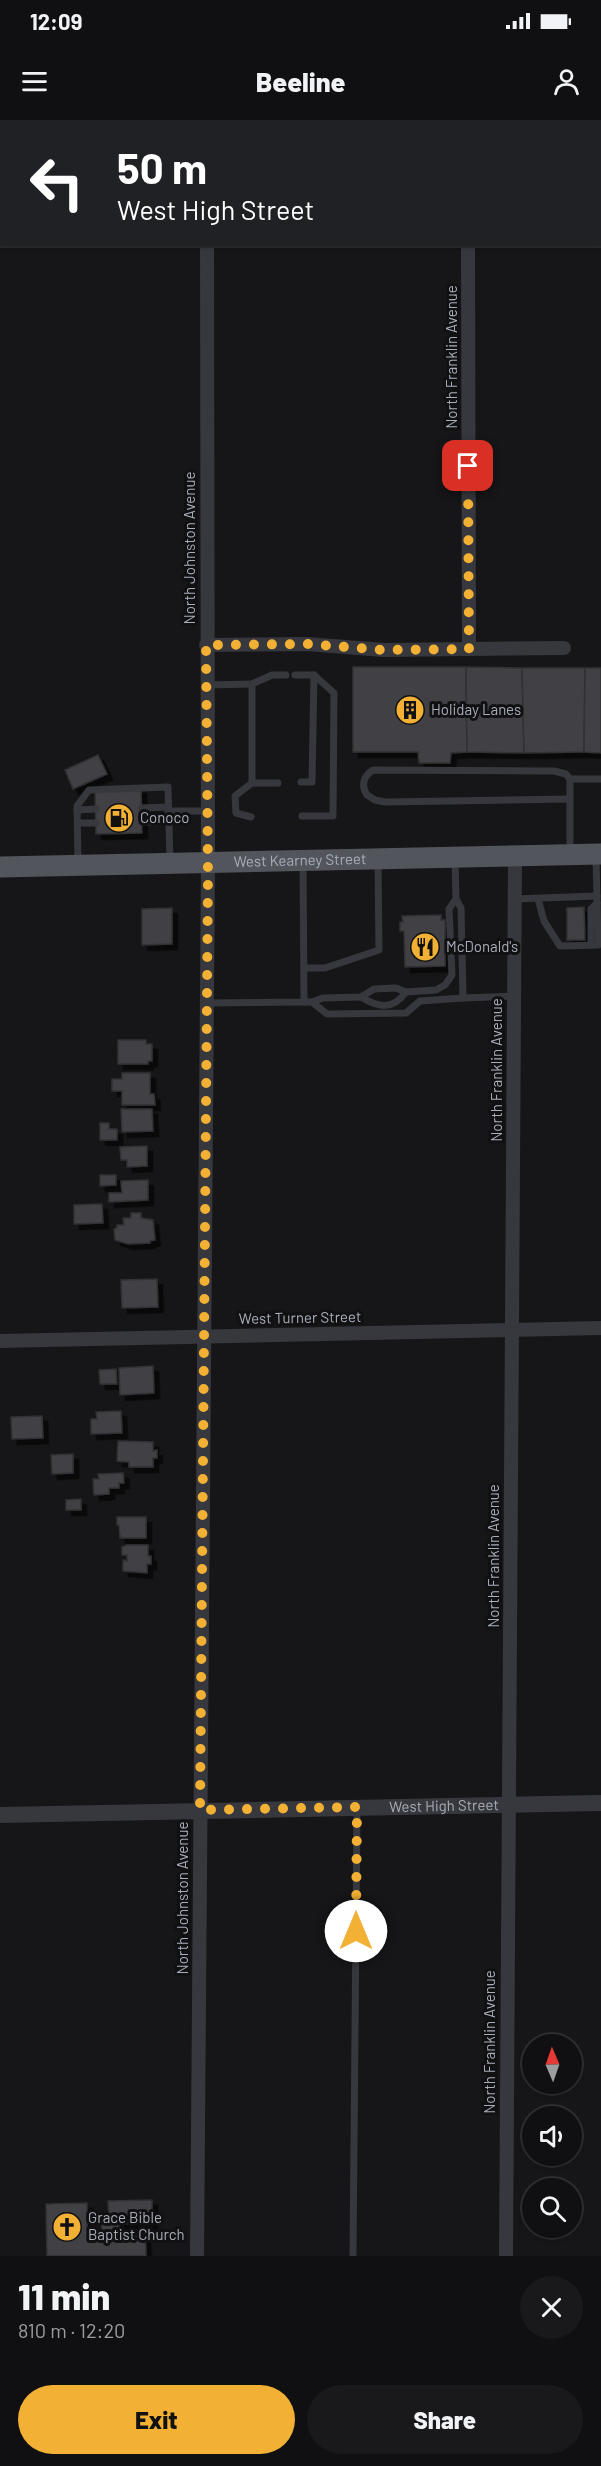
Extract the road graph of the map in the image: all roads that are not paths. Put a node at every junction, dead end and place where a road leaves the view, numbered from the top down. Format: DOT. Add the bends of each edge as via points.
graph roads {
  1 [pos="207,246"];
  2 [pos="468,246"];
  3 [pos="206,645"];
  4 [pos="564,648"];
  5 [pos="469,649"];
  6 [pos="286,675"];
  7 [pos="295,675"];
  8 [pos="314,675"];
  9 [pos="252,684"];
  10 [pos="207,685"];
  11 [pos="570,779"];
  12 [pos="601,779"];
  13 [pos="301,782"];
  14 [pos="252,783"];
  15 [pos="278,783"];
  16 [pos="569,799"];
  17 [pos="142,808"];
  18 [pos="96,809"];
  19 [pos="168,809"];
  20 [pos="77,810"];
  21 [pos="208,811"];
  22 [pos="302,816"];
  23 [pos="251,817"];
  24 [pos="142,822"];
  25 [pos="169,822"];
  26 [pos="78,823"];
  27 [pos="96,823"];
  28 [pos="598,854"];
  29 [pos="570,855"];
  30 [pos="515,856"];
  31 [pos="455,857"];
  32 [pos="378,859"];
  33 [pos="303,861"];
  34 [pos="208,863"];
  35 [pos="170,864"];
  36 [pos="78,866"];
  37 [pos="0,867"];
  38 [pos="456,899"];
  39 [pos="514,899"];
  40 [pos="538,899"];
  41 [pos="597,899"];
  42 [pos="304,968"];
  43 [pos="406,992"];
  44 [pos="514,996"];
  45 [pos="361,997"];
  46 [pos="463,998"];
  47 [pos="308,1002"];
  48 [pos="207,1003"];
  49 [pos="601,1328"];
  50 [pos="512,1330"];
  51 [pos="203,1337"];
  52 [pos="0,1341"];
  53 [pos="601,1803"];
  54 [pos="508,1804"];
  55 [pos="357,1807"];
  56 [pos="200,1810"];
  57 [pos="0,1815"];
  58 [pos="196,2256"];
  59 [pos="353,2256"];
  60 [pos="506,2256"];
  1 -- 3 [label="street, North Johnston Avenue"];
  2 -- 5 [label="street, North Franklin Avenue"];
  3 -- 5 [label="street"];
  3 -- 10 [label="street, North Johnston Avenue"];
  4 -- 5 [label="street"];
  6 -- 9 [label="lane" via="272,675"];
  7 -- 8 [label="lane"];
  8 -- 13 [label="lane" via="312,782"];
  8 -- 22 [label="lane" via="334,693 333,816"];
  9 -- 10 [label="lane"];
  9 -- 14 [label="lane"];
  10 -- 21 [label="street, North Johnston Avenue"];
  11 -- 12 [label="lane"];
  11 -- 16 [label="lane"];
  11 -- 16 [label="lane" via="554,771 373,770 367,774 364,787 375,800"];
  14 -- 15 [label="lane"];
  14 -- 23 [label="lane" via="235,796 236,813"];
  16 -- 29 [label="lane"];
  17 -- 19 [label="lane"];
  18 -- 20 [label="lane"];
  19 -- 20 [label="lane" via="168,787 89,790"];
  19 -- 21 [label="lane"];
  19 -- 25 [label="lane"];
  20 -- 26 [label="lane"];
  21 -- 34 [label="street, North Johnston Avenue"];
  24 -- 25 [label="lane"];
  25 -- 35 [label="lane"];
  26 -- 27 [label="lane"];
  26 -- 36 [label="lane"];
  28 -- 29 [label="main road, West Kearney Street"];
  28 -- 41 [label="lane"];
  29 -- 30 [label="main road, West Kearney Street"];
  30 -- 31 [label="main road, West Kearney Street"];
  30 -- 39 [label="street, North Franklin Avenue"];
  31 -- 32 [label="main road, West Kearney Street"];
  31 -- 38 [label="lane"];
  32 -- 33 [label="main road, West Kearney Street"];
  32 -- 42 [label="lane" via="379,950 325,968"];
  33 -- 34 [label="main road, West Kearney Street"];
  33 -- 42 [label="lane"];
  34 -- 35 [label="main road, West Kearney Street"];
  34 -- 48 [label="street, North Johnston Avenue"];
  35 -- 36 [label="main road, West Kearney Street"];
  36 -- 37 [label="main road, West Kearney Street"];
  38 -- 43 [label="lane" via="449,909 452,975 436,990"];
  38 -- 46 [label="lane" via="460,908"];
  39 -- 40 [label="lane"];
  39 -- 44 [label="street, North Franklin Avenue"];
  40 -- 41 [label="lane"];
  40 -- 41 [label="lane" via="544,921 560,946 598,945"];
  42 -- 47 [label="lane"];
  43 -- 45 [label="lane" via="396,988 374,989"];
  43 -- 45 [label="lane" via="394,1005 384,1007"];
  44 -- 46 [label="lane"];
  44 -- 50 [label="street, North Franklin Avenue"];
  45 -- 47 [label="lane"];
  46 -- 47 [label="lane" via="420,1001 406,1013 327,1014"];
  47 -- 48 [label="lane"];
  48 -- 51 [label="street, North Johnston Avenue"];
  49 -- 50 [label="street, West Turner Street"];
  50 -- 51 [label="street, West Turner Street"];
  50 -- 54 [label="street, North Franklin Avenue"];
  51 -- 52 [label="street, West Turner Street"];
  51 -- 56 [label="street, North Johnston Avenue"];
  53 -- 54 [label="street, West High Street"];
  54 -- 55 [label="street, West High Street"];
  54 -- 60 [label="street, North Franklin Avenue"];
  55 -- 56 [label="street, West High Street"];
  55 -- 59 [label="lane"];
  56 -- 57 [label="street, West High Street"];
  56 -- 58 [label="street, North Johnston Avenue"];
}
